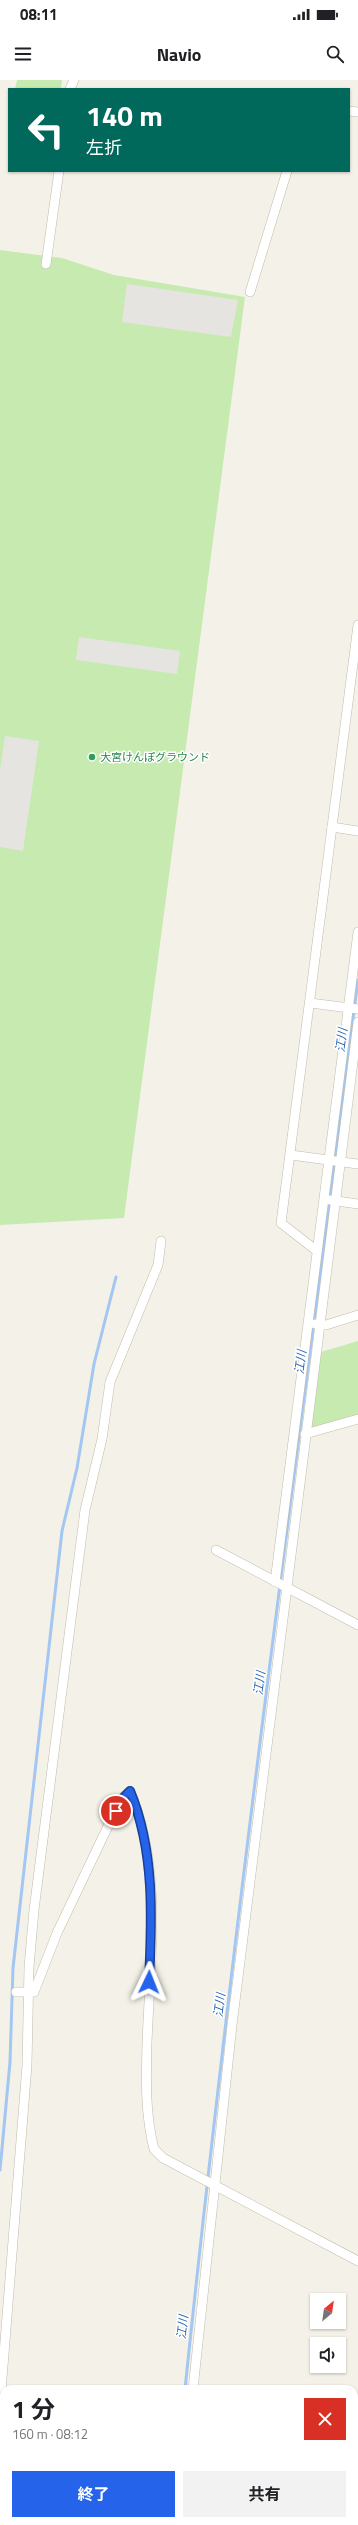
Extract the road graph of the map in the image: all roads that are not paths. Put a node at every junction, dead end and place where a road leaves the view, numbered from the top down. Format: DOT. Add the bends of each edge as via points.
graph roads {
  1 [pos="59,172"];
  2 [pos="287,172"];
  3 [pos="46,264"];
  4 [pos="250,292"];
  5 [pos="358,625"];
  6 [pos="356,653"];
  7 [pos="332,827"];
  8 [pos="358,831"];
  9 [pos="358,932"];
  10 [pos="310,1003"];
  11 [pos="354,1009"];
  12 [pos="358,1022"];
  13 [pos="291,1154"];
  14 [pos="335,1161"];
  15 [pos="358,1164"];
  16 [pos="330,1200"];
  17 [pos="358,1204"];
  18 [pos="161,1241"];
  19 [pos="317,1251"];
  20 [pos="358,1315"];
  21 [pos="314,1324"];
  22 [pos="358,1419"];
  23 [pos="305,1434"];
  24 [pos="216,1550"];
  25 [pos="281,1585"];
  26 [pos="358,1626"];
  27 [pos="28,1991"];
  28 [pos="16,1992"];
  29 [pos="214,2184"];
  30 [pos="358,2261"];
  31 [pos="2,2385"];
  32 [pos="193,2385"];
  1 -- 3 [label="street"];
  2 -- 4 [label="street"];
  5 -- 6 [label="street"];
  6 -- 7 [label="street"];
  7 -- 8 [label="street"];
  7 -- 10 [label="street"];
  9 -- 11 [label="street"];
  10 -- 11 [label="street"];
  10 -- 13 [label="street"];
  11 -- 14 [label="street"];
  12 -- 14 [label="street"];
  13 -- 14 [label="street"];
  13 -- 19 [label="street" via="281,1223"];
  14 -- 15 [label="street"];
  14 -- 16 [label="street"];
  16 -- 17 [label="street"];
  16 -- 19 [label="street"];
  16 -- 21 [label="street"];
  18 -- 27 [label="street" via="158,1265 110,1382 102,1439 82,1527 42,1845"];
  19 -- 21 [label="street"];
  20 -- 21 [label="street"];
  21 -- 23 [label="street"];
  21 -- 25 [label="street"];
  22 -- 23 [label="street"];
  23 -- 25 [label="street"];
  24 -- 25 [label="street"];
  25 -- 26 [label="street"];
  25 -- 29 [label="street" via="288,1592"];
  27 -- 28 [label="street"];
  27 -- 29 [label="street" via="34,1992 48,1952 121,1800 130,1791 136,1804 150,1869 151,1938 146,2083 151,2138 154,2149 164,2158"];
  27 -- 31 [label="street" via="27,2065"];
  29 -- 30 [label="street"];
  29 -- 32 [label="street"];
}
